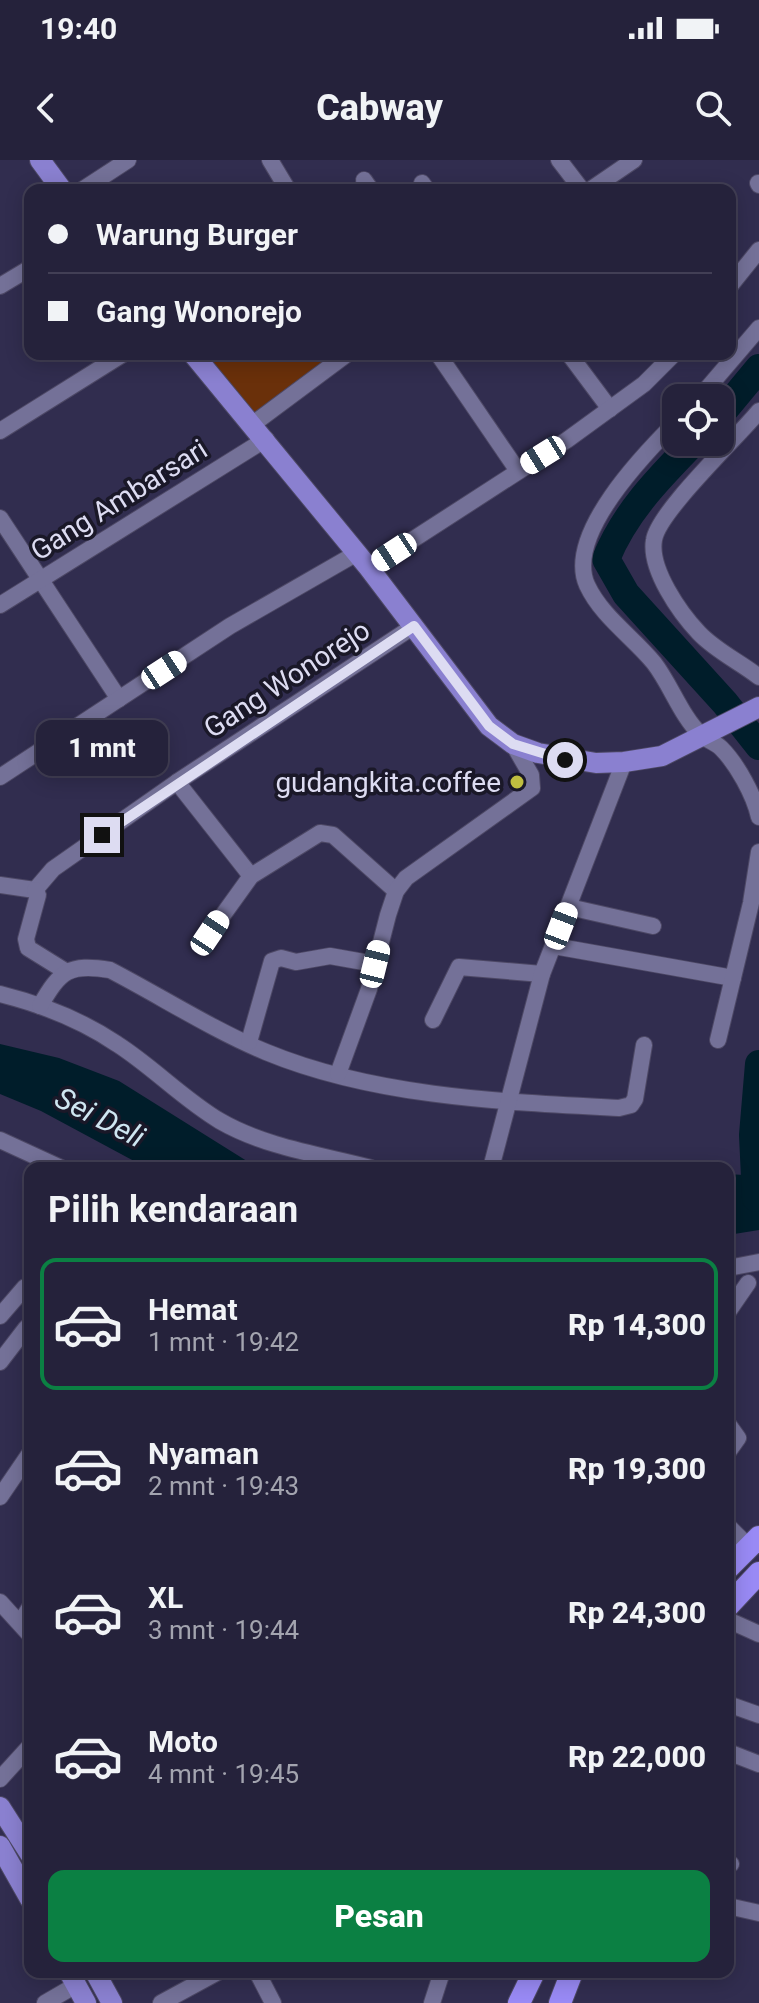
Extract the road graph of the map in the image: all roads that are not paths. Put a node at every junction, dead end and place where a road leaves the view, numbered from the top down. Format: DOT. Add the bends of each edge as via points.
graph roads {
  1 [pos="40,160"];
  2 [pos="128,160"];
  3 [pos="270,160"];
  4 [pos="559,160"];
  5 [pos="634,160"];
  6 [pos="58,184"];
  7 [pos="91,184"];
  8 [pos="284,184"];
  9 [pos="577,184"];
  10 [pos="599,184"];
  11 [pos="759,250"];
  12 [pos="24,272"];
  13 [pos="736,279"];
  14 [pos="0,286"];
  15 [pos="759,328"];
  16 [pos="736,358"];
  17 [pos="113,360"];
  18 [pos="198,360"];
  19 [pos="340,360"];
  20 [pos="442,360"];
  21 [pos="573,360"];
  22 [pos="668,360"];
  23 [pos="735,360"];
  24 [pos="713,384"];
  25 [pos="610,409"];
  26 [pos="759,411"];
  27 [pos="0,431"];
  28 [pos="259,432"];
  29 [pos="662,439"];
  30 [pos="518,471"];
  31 [pos="0,518"];
  32 [pos="363,560"];
  33 [pos="40,579"];
  34 [pos="0,605"];
  35 [pos="414,626"];
  36 [pos="759,677"];
  37 [pos="119,699"];
  38 [pos="759,707"];
  39 [pos="704,733"];
  40 [pos="513,744"];
  41 [pos="624,762"];
  42 [pos="0,777"];
  43 [pos="177,782"];
  44 [pos="759,817"];
  45 [pos="759,852"];
  46 [pos="251,876"];
  47 [pos="0,885"];
  48 [pos="35,890"];
  49 [pos="396,891"];
  50 [pos="569,907"];
  51 [pos="653,926"];
  52 [pos="210,933"];
  53 [pos="554,946"];
  54 [pos="375,964"];
  55 [pos="65,971"];
  56 [pos="542,974"];
  57 [pos="733,978"];
  58 [pos="0,994"];
  59 [pos="40,1006"];
  60 [pos="433,1020"];
  61 [pos="718,1040"];
  62 [pos="249,1042"];
  63 [pos="644,1045"];
  64 [pos="338,1074"];
  65 [pos="508,1103"];
  66 [pos="0,1140"];
  67 [pos="48,1162"];
  68 [pos="347,1162"];
  69 [pos="493,1162"];
  70 [pos="759,1262"];
  71 [pos="734,1267"];
  72 [pos="754,1285"];
  73 [pos="24,1288"];
  74 [pos="734,1306"];
  75 [pos="0,1316"];
  76 [pos="24,1331"];
  77 [pos="0,1362"];
  78 [pos="24,1462"];
  79 [pos="0,1497"];
  80 [pos="734,1530"];
  81 [pos="753,1542"];
  82 [pos="734,1562"];
  83 [pos="759,1573"];
  84 [pos="734,1600"];
  85 [pos="0,1602"];
  86 [pos="734,1623"];
  87 [pos="24,1628"];
  88 [pos="759,1634"];
  89 [pos="734,1706"];
  90 [pos="759,1715"];
  91 [pos="24,1753"];
  92 [pos="734,1754"];
  93 [pos="759,1764"];
  94 [pos="0,1779"];
  95 [pos="0,1807"];
  96 [pos="24,1844"];
  97 [pos="4,1860"];
  98 [pos="24,1890"];
  99 [pos="734,1909"];
  100 [pos="759,1913"];
  101 [pos="98,1978"];
  102 [pos="207,1978"];
  103 [pos="260,1978"];
  104 [pos="440,1978"];
  105 [pos="531,1978"];
  106 [pos="545,1978"];
  107 [pos="570,1978"];
  108 [pos="584,1978"];
  109 [pos="77,1987"];
  110 [pos="45,2003"];
  111 [pos="112,2003"];
  112 [pos="161,2003"];
  113 [pos="273,2003"];
  114 [pos="432,2003"];
  115 [pos="519,2003"];
  116 [pos="536,2003"];
  117 [pos="560,2003"];
  118 [pos="578,2003"];
  1 -- 6 [label="main road"];
  2 -- 7 [label="street"];
  3 -- 8 [label="street"];
  4 -- 9 [label="street"];
  5 -- 10 [label="street"];
  11 -- 13 [label="street"];
  12 -- 14 [label="street"];
  15 -- 16 [label="street"];
  17 -- 27 [label="street"];
  18 -- 28 [label="main road"];
  19 -- 28 [label="street, Gang Ambarsari"];
  20 -- 30 [label="street"];
  21 -- 25 [label="street"];
  22 -- 25 [label="street"];
  23 -- 24 [label="street"];
  25 -- 30 [label="street"];
  26 -- 36 [label="street" via="666,516 654,538 653,557 699,633"];
  28 -- 32 [label="main road"];
  28 -- 33 [label="street, Gang Ambarsari"];
  29 -- 39 [label="street" via="602,511 584,557 584,577 600,605 660,671"];
  30 -- 32 [label="street"];
  31 -- 33 [label="street"];
  32 -- 35 [label="main road"];
  32 -- 37 [label="street" via="230,626"];
  33 -- 34 [label="street, Gang Ambarsari"];
  33 -- 37 [label="street"];
  35 -- 40 [label="main road" via="489,726"];
  35 -- 43 [label="street, Gang Wonorejo"];
  37 -- 42 [label="street"];
  38 -- 39 [label="main road"];
  39 -- 41 [label="main road" via="662,756"];
  39 -- 44 [label="street" via="731,761"];
  40 -- 41 [label="main road" via="565,760"];
  40 -- 49 [label="street" via="531,775 532,788 406,878"];
  41 -- 50 [label="street"];
  43 -- 46 [label="street"];
  43 -- 48 [label="street, Gang Wonorejo" via="53,869"];
  45 -- 57 [label="street"];
  46 -- 49 [label="street" via="327,832"];
  46 -- 52 [label="street"];
  47 -- 48 [label="street"];
  48 -- 55 [label="street" via="28,948"];
  49 -- 54 [label="street"];
  50 -- 51 [label="street"];
  50 -- 53 [label="street"];
  53 -- 56 [label="street"];
  53 -- 57 [label="street"];
  54 -- 62 [label="street" via="330,956 272,961"];
  54 -- 64 [label="street"];
  55 -- 59 [label="street"];
  55 -- 62 [label="street" via="110,970"];
  56 -- 60 [label="street" via="459,967"];
  56 -- 65 [label="street"];
  57 -- 61 [label="street"];
  58 -- 59 [label="street"];
  59 -- 68 [label="street" via="116,1042 220,1121 276,1144"];
  62 -- 64 [label="street"];
  63 -- 65 [label="street" via="631,1105"];
  64 -- 65 [label="street"];
  65 -- 69 [label="street"];
  66 -- 67 [label="street"];
  70 -- 71 [label="street"];
  71 -- 72 [label="street"];
  72 -- 74 [label="street"];
  73 -- 75 [label="street"];
  76 -- 77 [label="street"];
  78 -- 79 [label="street"];
  80 -- 81 [label="street"];
  81 -- 82 [label="highway"];
  83 -- 84 [label="highway"];
  85 -- 87 [label="street"];
  86 -- 88 [label="street"];
  89 -- 90 [label="street"];
  91 -- 94 [label="street"];
  92 -- 93 [label="street"];
  95 -- 96 [label="main road"];
  97 -- 98 [label="main road"];
  99 -- 100 [label="street"];
  101 -- 111 [label="main road"];
  102 -- 112 [label="street"];
  103 -- 113 [label="street"];
  104 -- 114 [label="street"];
  105 -- 115 [label="highway"];
  106 -- 116 [label="highway"];
  107 -- 117 [label="highway"];
  108 -- 118 [label="highway"];
  109 -- 110 [label="street"];
}
